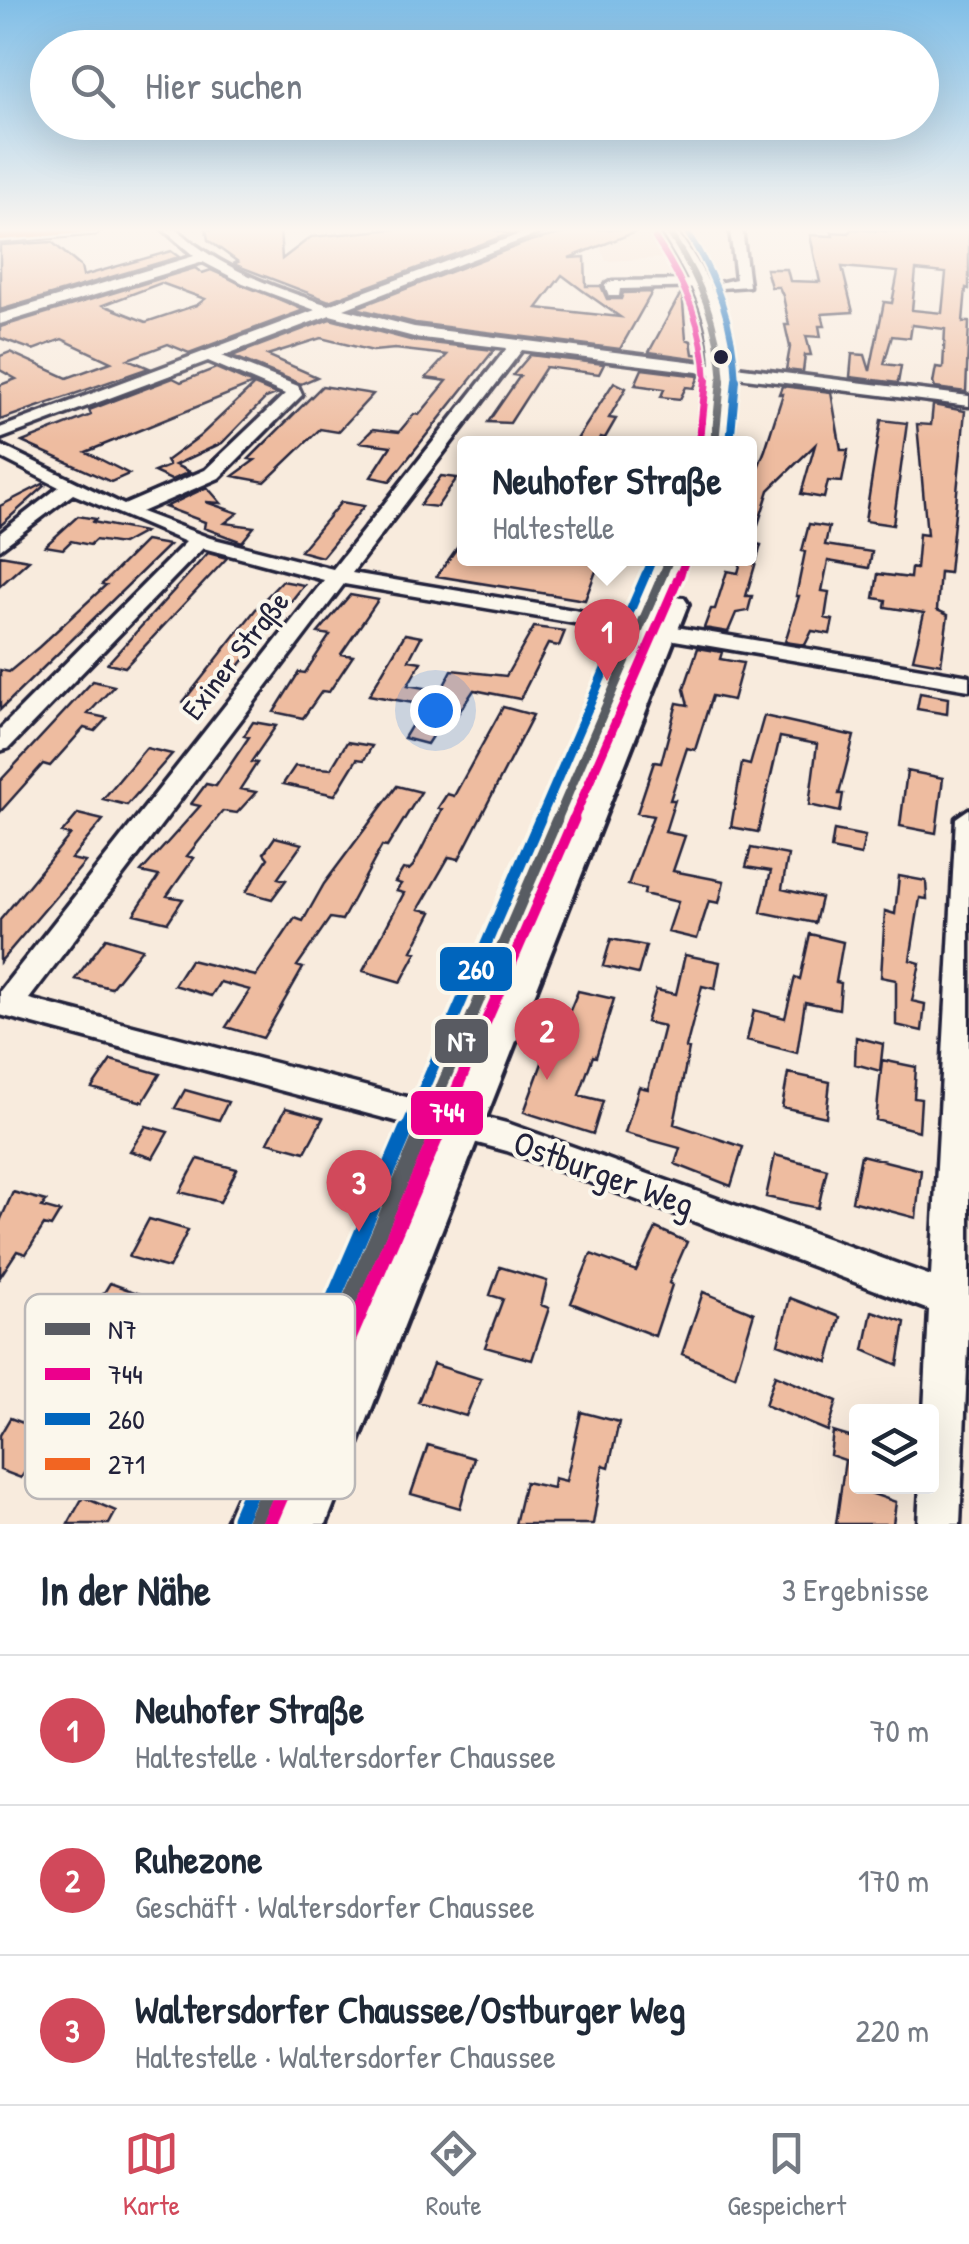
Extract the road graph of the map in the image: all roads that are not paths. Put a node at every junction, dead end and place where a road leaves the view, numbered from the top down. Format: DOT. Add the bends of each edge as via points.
graph roads {
  1 [pos="63,300"];
  2 [pos="309,300"];
  3 [pos="350,300"];
  4 [pos="722,300"];
  5 [pos="329,308"];
  6 [pos="0,319"];
  7 [pos="516,347"];
  8 [pos="207,355"];
  9 [pos="734,373"];
  10 [pos="969,401"];
  11 [pos="0,434"];
  12 [pos="717,436"];
  13 [pos="733,436"];
  14 [pos="0,450"];
  15 [pos="74,487"];
  16 [pos="124,512"];
  17 [pos="200,541"];
  18 [pos="0,543"];
  19 [pos="668,566"];
  20 [pos="689,566"];
  21 [pos="336,578"];
  22 [pos="652,631"];
  23 [pos="969,684"];
  24 [pos="0,743"];
  25 [pos="969,818"];
  26 [pos="4,1004"];
  27 [pos="446,1120"];
  28 [pos="960,1304"];
  29 [pos="355,1310"];
  30 [pos="355,1370"];
  31 [pos="265,1499"];
  32 [pos="308,1499"];
  33 [pos="253,1524"];
  34 [pos="299,1524"];
  35 [pos="939,1524"];
  1 -- 6 [label="street"];
  2 -- 5 [label="street"];
  3 -- 5 [label="street"];
  4 -- 9 [label="main road" via="736,325"];
  5 -- 7 [label="street" via="414,332"];
  5 -- 8 [label="street"];
  7 -- 9 [label="street"];
  7 -- 21 [label="street, Exiner Straße"];
  8 -- 11 [label="street"];
  8 -- 16 [label="street" via="294,395 212,474"];
  9 -- 10 [label="street"];
  9 -- 12 [label="main road"];
  9 -- 13 [label="main road"];
  14 -- 15 [label="street"];
  15 -- 16 [label="street"];
  15 -- 18 [label="street"];
  16 -- 17 [label="street"];
  17 -- 21 [label="street"];
  17 -- 24 [label="street"];
  19 -- 22 [label="main road"];
  20 -- 22 [label="main road"];
  21 -- 22 [label="street"];
  21 -- 26 [label="street, Exiner Straße"];
  22 -- 23 [label="street"];
  22 -- 27 [label="main road"];
  25 -- 28 [label="street"];
  26 -- 27 [label="street, Ostburger Weg"];
  27 -- 28 [label="street, Ostburger Weg"];
  27 -- 29 [label="main road"];
  27 -- 30 [label="main road"];
  28 -- 35 [label="street"];
  31 -- 33 [label="main road"];
  32 -- 34 [label="main road"];
}
